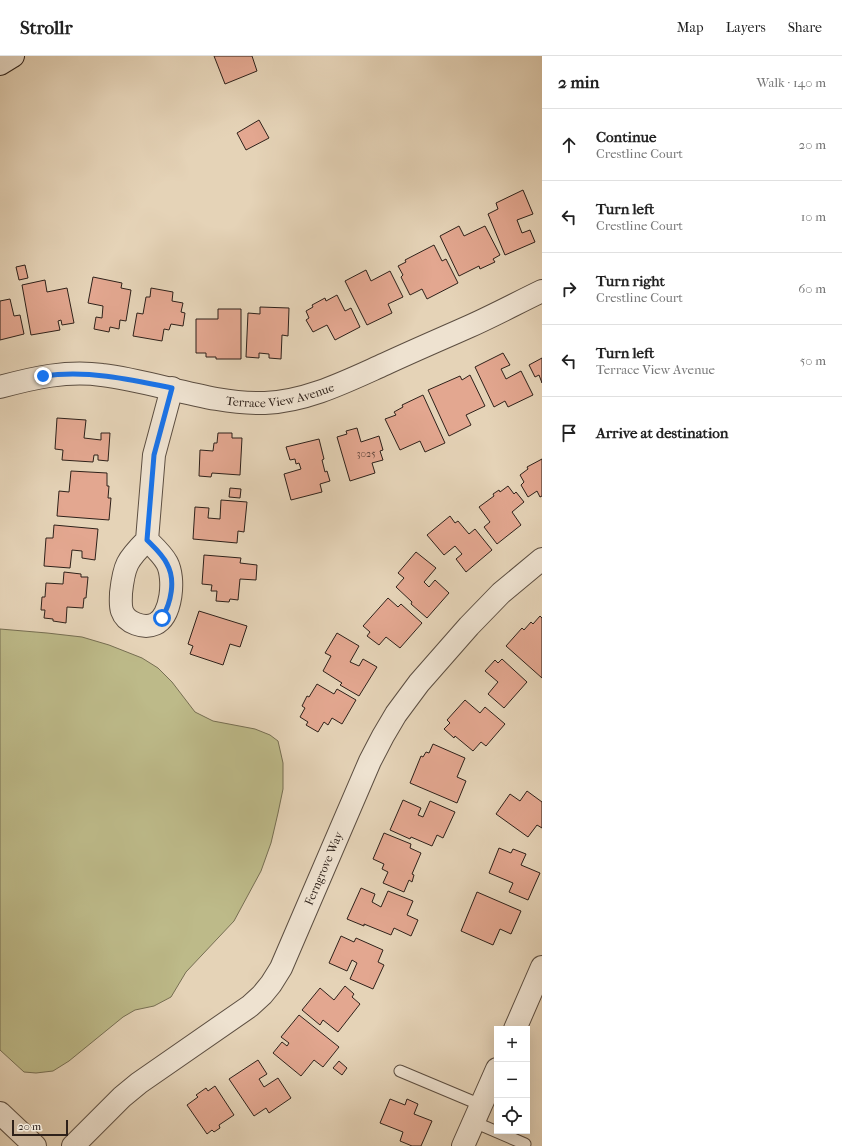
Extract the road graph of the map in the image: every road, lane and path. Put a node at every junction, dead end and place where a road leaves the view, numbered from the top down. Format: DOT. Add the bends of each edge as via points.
graph roads {
  1 [pos="13,56"];
  2 [pos="0,64"];
  3 [pos="542,291"];
  4 [pos="0,387"];
  5 [pos="172,388"];
  6 [pos="147,540"];
  7 [pos="542,559"];
  8 [pos="540,978"];
  9 [pos="516,1026"];
  10 [pos="400,1071"];
  11 [pos="494,1076"];
  12 [pos="0,1113"];
  13 [pos="478,1114"];
  14 [pos="525,1144"];
  15 [pos="35,1146"];
  16 [pos="73,1146"];
  17 [pos="463,1146"];
  1 -- 2 [label="street"];
  3 -- 5 [label="street, Terrace View Avenue" via="468,327 344,382 308,395 284,401 251,403"];
  4 -- 5 [label="street, Terrace View Avenue" via="43,376 100,374"];
  5 -- 6 [label="street" via="154,455"];
  7 -- 16 [label="street, Ferngrove Way" via="501,593 469,626 419,682 396,714 370,761 290,949 271,984 250,1006 139,1083"];
  8 -- 9 [label="street"];
  10 -- 13 [label="lane"];
  11 -- 13 [label="street"];
  12 -- 15 [label="street"];
  13 -- 14 [label="lane"];
  13 -- 17 [label="street"];
}
